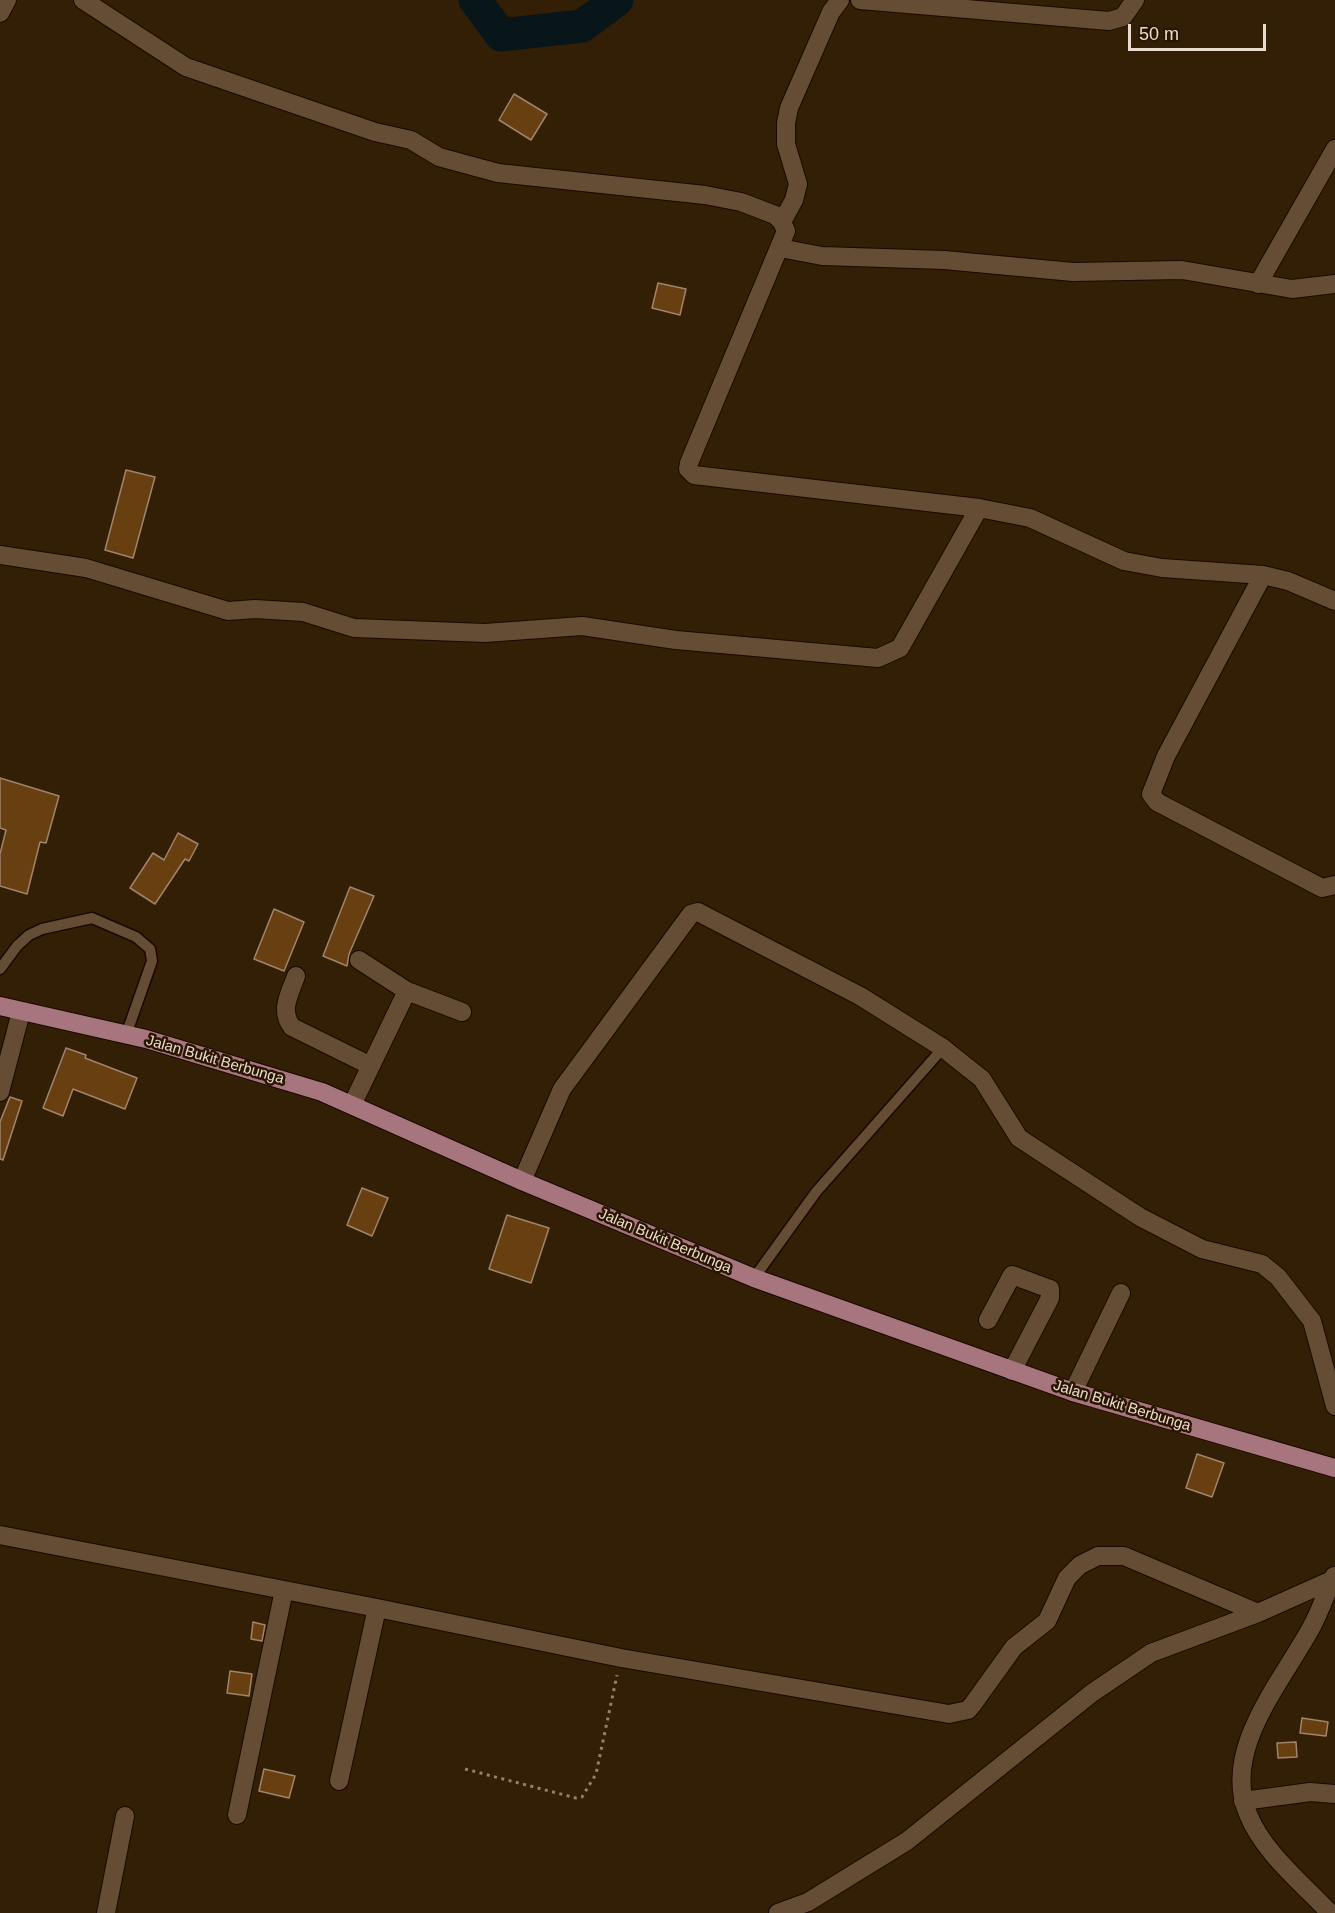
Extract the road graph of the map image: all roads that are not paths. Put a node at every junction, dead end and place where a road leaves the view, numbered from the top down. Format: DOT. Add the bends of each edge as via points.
graph roads {
  1 [pos="7,0"];
  2 [pos="83,0"];
  3 [pos="840,0"];
  4 [pos="860,0"];
  5 [pos="1135,0"];
  6 [pos="0,12"];
  7 [pos="1335,149"];
  8 [pos="783,222"];
  9 [pos="780,248"];
  10 [pos="1258,284"];
  11 [pos="1335,284"];
  12 [pos="978,507"];
  13 [pos="0,555"];
  14 [pos="1263,575"];
  15 [pos="1335,600"];
  16 [pos="1335,885"];
  17 [pos="359,960"];
  18 [pos="0,969"];
  19 [pos="296,976"];
  20 [pos="407,991"];
  21 [pos="0,1006"];
  22 [pos="21,1012"];
  23 [pos="462,1012"];
  24 [pos="126,1035"];
  25 [pos="943,1048"];
  26 [pos="371,1065"];
  27 [pos="0,1092"];
  28 [pos="352,1105"];
  29 [pos="522,1180"];
  30 [pos="754,1278"];
  31 [pos="1121,1293"];
  32 [pos="988,1320"];
  33 [pos="1012,1371"];
  34 [pos="1073,1392"];
  35 [pos="1335,1406"];
  36 [pos="1335,1468"];
  37 [pos="0,1535"];
  38 [pos="1334,1577"];
  39 [pos="284,1590"];
  40 [pos="377,1608"];
  41 [pos="1258,1613"];
  42 [pos="339,1781"];
  43 [pos="1335,1794"];
  44 [pos="1243,1801"];
  45 [pos="237,1815"];
  46 [pos="125,1816"];
  47 [pos="106,1913"];
  48 [pos="778,1913"];
  49 [pos="1330,1913"];
  1 -- 6 [label="street"];
  2 -- 8 [label="street" via="186,67 375,132 411,140 439,157 466,166 498,173 705,195 762,209"];
  3 -- 8 [label="street" via="831,12 789,108 786,144 798,184"];
  4 -- 5 [label="street" via="1109,21 1123,17"];
  7 -- 10 [label="street"];
  8 -- 9 [label="street" via="786,231"];
  9 -- 10 [label="street" via="832,257 944,260 1073,272 1182,270"];
  9 -- 12 [label="street" via="688,469 694,475"];
  10 -- 11 [label="street" via="1292,290"];
  12 -- 13 [label="street" via="900,648 878,658 676,640 582,626 485,633 354,628 303,612 228,611 86,568"];
  12 -- 14 [label="street" via="1030,518 1124,561 1162,568"];
  14 -- 15 [label="street"];
  14 -- 16 [label="street" via="1166,756 1150,794 1157,802 1322,888"];
  17 -- 20 [label="street"];
  18 -- 24 [label="lane" via="17,946 42,929 92,918 136,937 150,949 152,961"];
  19 -- 26 [label="street" via="285,1006 285,1016 292,1027"];
  20 -- 23 [label="street"];
  20 -- 26 [label="street"];
  21 -- 22 [label="main road, Jalan Bukit Berbunga"];
  22 -- 24 [label="main road, Jalan Bukit Berbunga"];
  22 -- 27 [label="street"];
  24 -- 28 [label="main road, Jalan Bukit Berbunga" via="322,1092"];
  25 -- 29 [label="street" via="860,996 702,914 693,913 562,1089"];
  25 -- 30 [label="lane" via="816,1192"];
  25 -- 35 [label="street" via="982,1079 1019,1138 1140,1217 1202,1249 1262,1264 1278,1277 1312,1320"];
  26 -- 28 [label="street"];
  28 -- 29 [label="main road, Jalan Bukit Berbunga"];
  29 -- 30 [label="main road, Jalan Bukit Berbunga"];
  30 -- 33 [label="main road, Jalan Bukit Berbunga"];
  31 -- 34 [label="street"];
  32 -- 33 [label="street" via="1012,1275 1050,1289 1050,1298"];
  33 -- 34 [label="main road, Jalan Bukit Berbunga"];
  34 -- 36 [label="main road, Jalan Bukit Berbunga"];
  37 -- 39 [label="street"];
  38 -- 41 [label="street"];
  38 -- 44 [label="street" via="1314,1624 1252,1730 1240,1770"];
  39 -- 40 [label="street"];
  39 -- 45 [label="street"];
  40 -- 41 [label="street" via="621,1658 949,1714 968,1710 974,1704 1014,1647 1047,1621 1067,1578 1091,1558 1124,1556"];
  40 -- 42 [label="street"];
  41 -- 48 [label="street" via="1151,1653 1092,1693 907,1841 808,1902"];
  43 -- 44 [label="street" via="1310,1792"];
  44 -- 49 [label="street" via="1266,1845"];
  46 -- 47 [label="street"];
}
